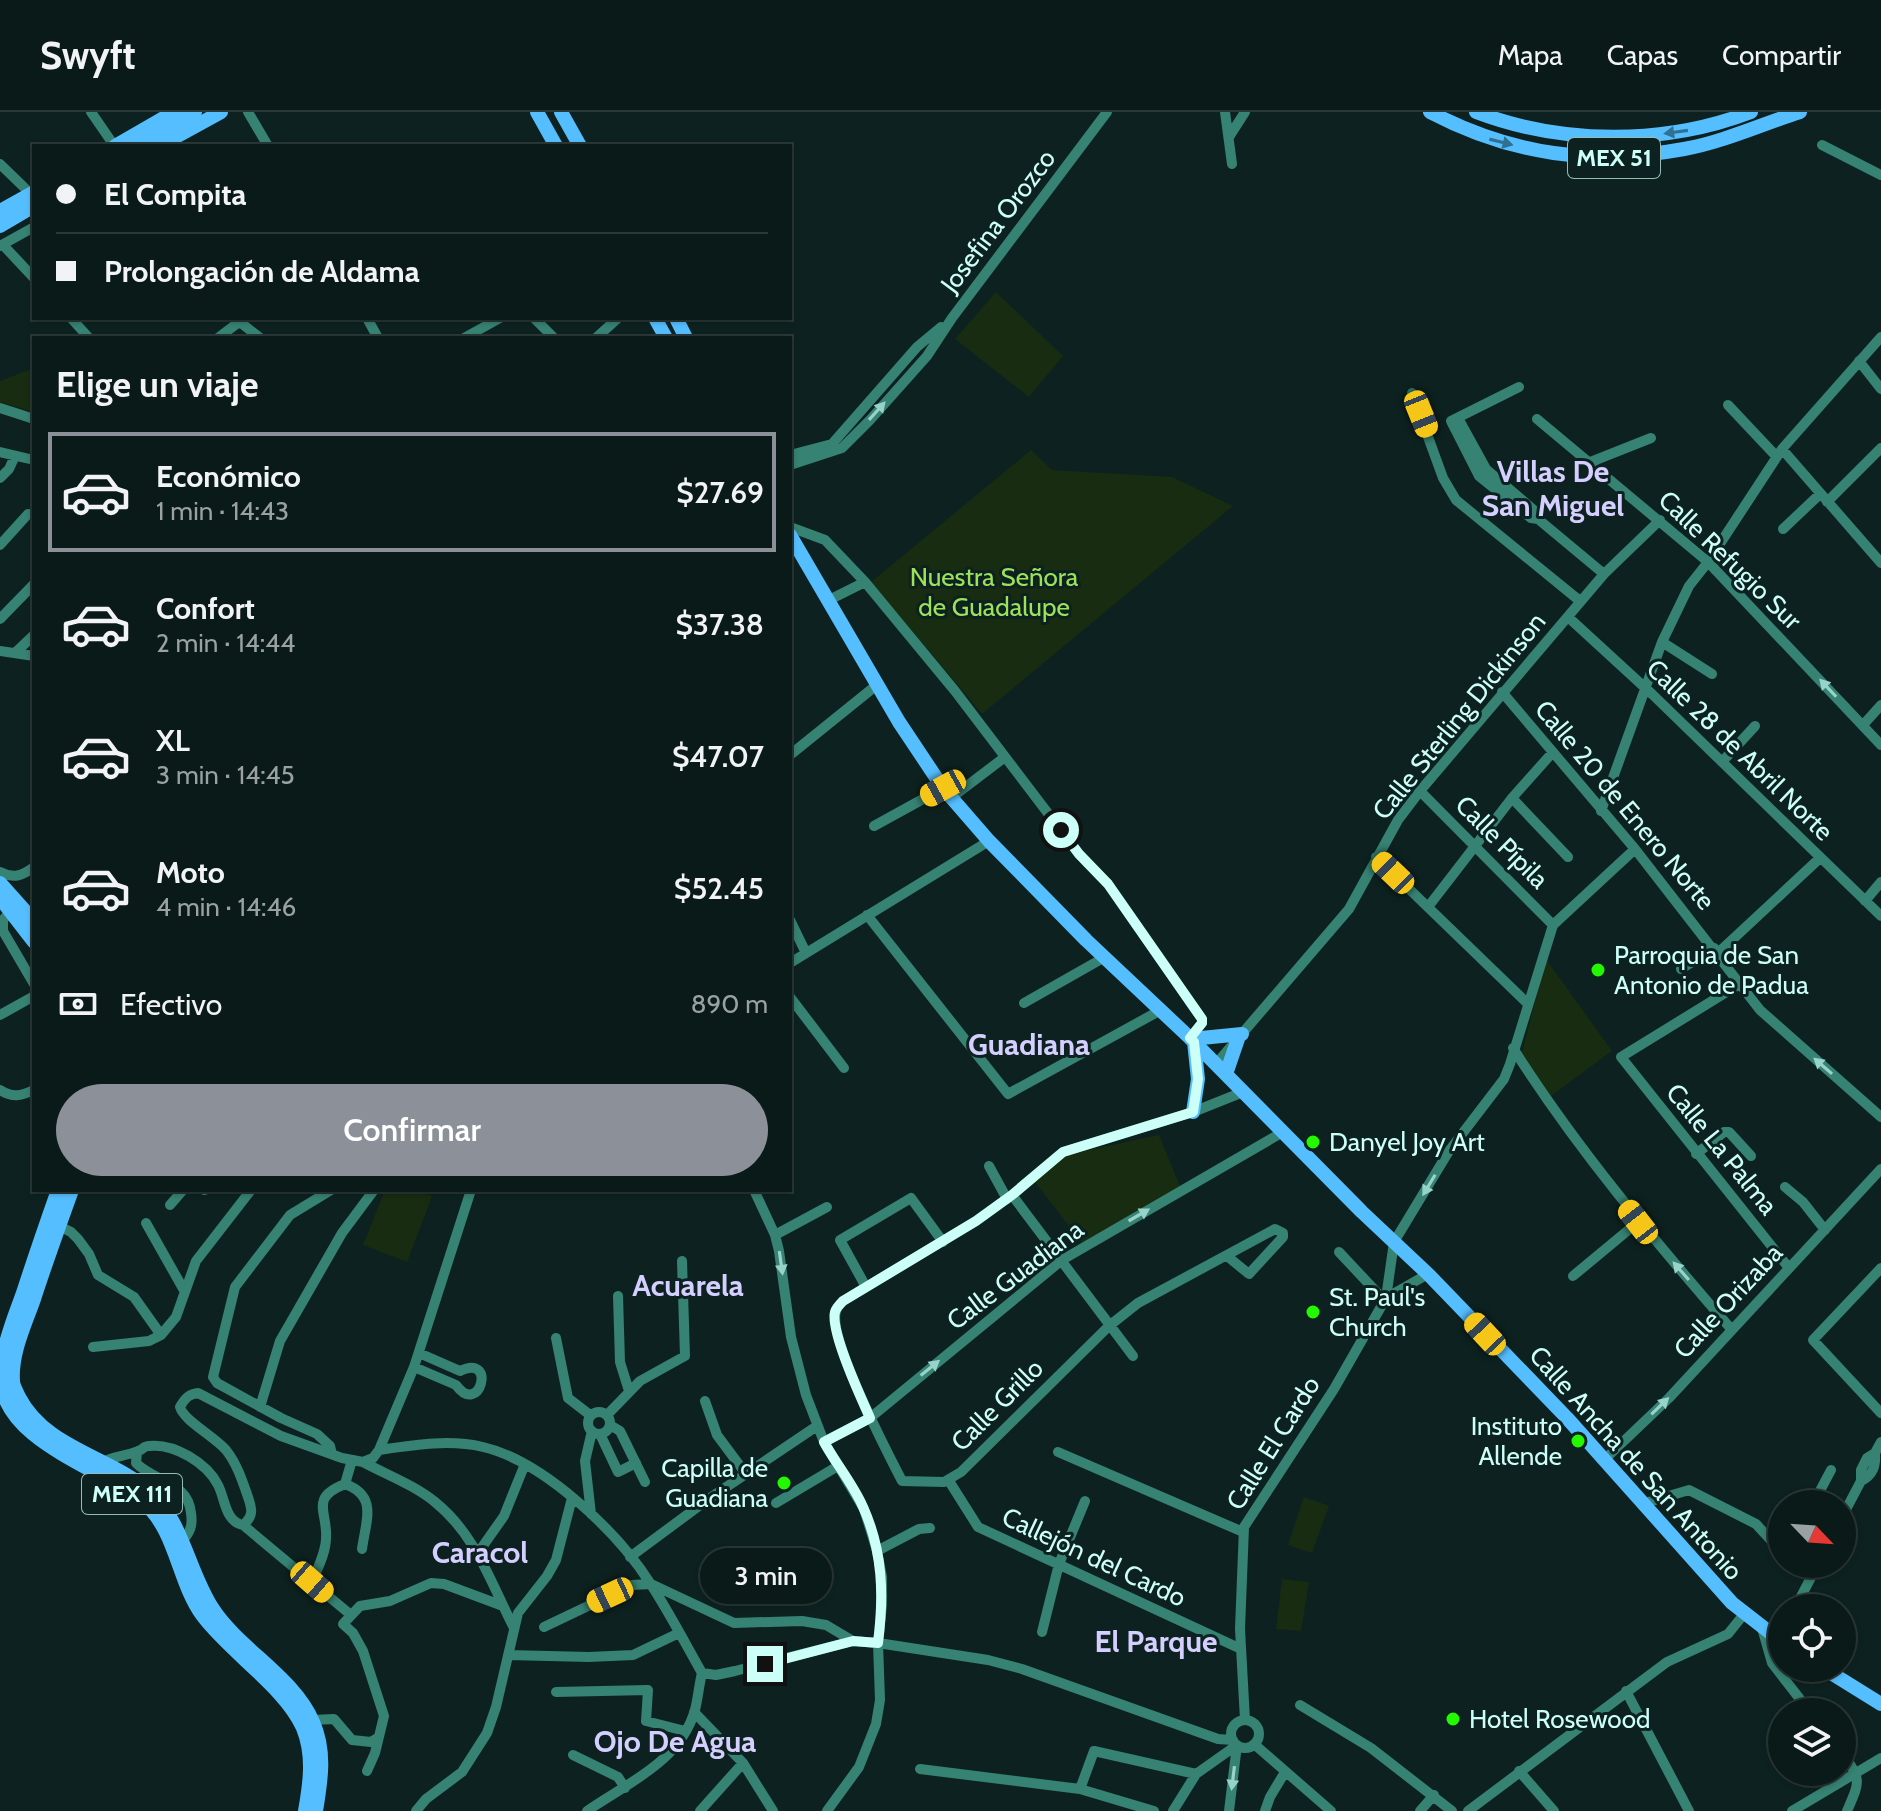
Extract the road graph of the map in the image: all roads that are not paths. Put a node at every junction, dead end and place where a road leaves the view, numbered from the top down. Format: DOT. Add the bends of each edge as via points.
graph roads {
  1 [pos="91,112"];
  2 [pos="161,112"];
  3 [pos="174,112"];
  4 [pos="195,112"];
  5 [pos="221,112"];
  6 [pos="248,112"];
  7 [pos="537,112"];
  8 [pos="561,112"];
  9 [pos="1107,112"];
  10 [pos="1225,112"];
  11 [pos="1245,112"];
  12 [pos="1430,112"];
  13 [pos="1476,112"];
  14 [pos="1751,112"];
  15 [pos="1800,112"];
  16 [pos="1229,138"];
  17 [pos="110,144"];
  18 [pos="139,144"];
  19 [pos="163,144"];
  20 [pos="267,144"];
  21 [pos="555,144"];
  22 [pos="579,144"];
  23 [pos="1822,145"];
  24 [pos="0,164"];
  25 [pos="1232,164"];
  26 [pos="1881,175"];
  27 [pos="32,197"];
  28 [pos="32,198"];
  29 [pos="32,199"];
  30 [pos="0,211"];
  31 [pos="0,226"];
  32 [pos="32,228"];
  33 [pos="2,246"];
  34 [pos="32,276"];
  35 [pos="952,318"];
  36 [pos="73,320"];
  37 [pos="237,320"];
  38 [pos="496,320"];
  39 [pos="536,320"];
  40 [pos="616,320"];
  41 [pos="87,336"];
  42 [pos="220,336"];
  43 [pos="257,336"];
  44 [pos="468,336"];
  45 [pos="551,336"];
  46 [pos="598,336"];
  47 [pos="1881,337"];
  48 [pos="1859,361"];
  49 [pos="1519,387"];
  50 [pos="1881,389"];
  51 [pos="1412,393"];
  52 [pos="1728,405"];
  53 [pos="0,408"];
  54 [pos="32,418"];
  55 [pos="1537,419"];
  56 [pos="1651,438"];
  57 [pos="1881,448"];
  58 [pos="0,452"];
  59 [pos="1779,452"];
  60 [pos="792,454"];
  61 [pos="15,456"];
  62 [pos="32,460"];
  63 [pos="1588,463"];
  64 [pos="792,464"];
  65 [pos="0,478"];
  66 [pos="1824,498"];
  67 [pos="28,514"];
  68 [pos="1660,520"];
  69 [pos="792,528"];
  70 [pos="1783,529"];
  71 [pos="792,538"];
  72 [pos="0,545"];
  73 [pos="1708,562"];
  74 [pos="1881,563"];
  75 [pos="1604,574"];
  76 [pos="865,582"];
  77 [pos="32,586"];
  78 [pos="829,600"];
  79 [pos="1580,601"];
  80 [pos="1568,617"];
  81 [pos="0,619"];
  82 [pos="32,637"];
  83 [pos="1662,642"];
  84 [pos="0,651"];
  85 [pos="15,653"];
  86 [pos="32,656"];
  87 [pos="1712,674"];
  88 [pos="878,684"];
  89 [pos="1646,690"];
  90 [pos="1502,692"];
  91 [pos="1881,705"];
  92 [pos="1863,725"];
  93 [pos="1755,726"];
  94 [pos="1881,745"];
  95 [pos="1553,752"];
  96 [pos="792,753"];
  97 [pos="1005,757"];
  98 [pos="1722,762"];
  99 [pos="1420,791"];
  100 [pos="947,793"];
  101 [pos="1512,798"];
  102 [pos="1601,811"];
  103 [pos="874,826"];
  104 [pos="989,841"];
  105 [pos="1475,844"];
  106 [pos="1635,849"];
  107 [pos="1376,857"];
  108 [pos="1568,857"];
  109 [pos="1820,858"];
  110 [pos="32,868"];
  111 [pos="0,872"];
  112 [pos="1881,882"];
  113 [pos="0,883"];
  114 [pos="0,898"];
  115 [pos="1865,901"];
  116 [pos="1428,907"];
  117 [pos="11,910"];
  118 [pos="867,915"];
  119 [pos="1881,916"];
  120 [pos="32,919"];
  121 [pos="792,924"];
  122 [pos="1553,925"];
  123 [pos="32,939"];
  124 [pos="1716,950"];
  125 [pos="806,953"];
  126 [pos="1105,957"];
  127 [pos="792,962"];
  128 [pos="1681,969"];
  129 [pos="32,981"];
  130 [pos="1738,985"];
  131 [pos="32,997"];
  132 [pos="792,1000"];
  133 [pos="1024,1003"];
  134 [pos="1528,1004"];
  135 [pos="1161,1010"];
  136 [pos="0,1015"];
  137 [pos="1240,1036"];
  138 [pos="1192,1039"];
  139 [pos="1513,1048"];
  140 [pos="844,1068"];
  141 [pos="1221,1069"];
  142 [pos="0,1090"];
  143 [pos="32,1091"];
  144 [pos="1243,1092"];
  145 [pos="1193,1112"];
  146 [pos="1881,1117"];
  147 [pos="1283,1132"];
  148 [pos="1696,1154"];
  149 [pos="1751,1156"];
  150 [pos="989,1166"];
  151 [pos="1881,1169"];
  152 [pos="1785,1187"];
  153 [pos="57,1192"];
  154 [pos="71,1192"];
  155 [pos="181,1192"];
  156 [pos="249,1192"];
  157 [pos="328,1192"];
  158 [pos="373,1192"];
  159 [pos="470,1192"];
  160 [pos="755,1192"];
  161 [pos="1009,1197"];
  162 [pos="170,1205"];
  163 [pos="827,1207"];
  164 [pos="1638,1222"];
  165 [pos="146,1223"];
  166 [pos="59,1226"];
  167 [pos="1825,1230"];
  168 [pos="775,1235"];
  169 [pos="943,1242"];
  170 [pos="1394,1242"];
  171 [pos="1339,1252"];
  172 [pos="1227,1256"];
  173 [pos="1062,1260"];
  174 [pos="682,1261"];
  175 [pos="1789,1268"];
  176 [pos="1881,1268"];
  177 [pos="1428,1274"];
  178 [pos="1573,1276"];
  179 [pos="866,1287"];
  180 [pos="185,1292"];
  181 [pos="618,1296"];
  182 [pos="1385,1299"];
  183 [pos="1109,1326"];
  184 [pos="1732,1330"];
  185 [pos="161,1335"];
  186 [pos="556,1338"];
  187 [pos="3,1340"];
  188 [pos="93,1347"];
  189 [pos="419,1353"];
  190 [pos="1133,1356"];
  191 [pos="414,1367"];
  192 [pos="629,1391"];
  193 [pos="705,1401"];
  194 [pos="260,1407"];
  195 [pos="1881,1413"];
  196 [pos="590,1415"];
  197 [pos="870,1418"];
  198 [pos="608,1420"];
  199 [pos="817,1426"];
  200 [pos="596,1433"];
  201 [pos="824,1442"];
  202 [pos="1881,1442"];
  203 [pos="379,1450"];
  204 [pos="137,1452"];
  205 [pos="1058,1452"];
  206 [pos="332,1454"];
  207 [pos="1604,1460"];
  208 [pos="358,1461"];
  209 [pos="102,1462"];
  210 [pos="636,1463"];
  211 [pos="525,1464"];
  212 [pos="838,1466"];
  213 [pos="1831,1470"];
  214 [pos="746,1474"];
  215 [pos="949,1481"];
  216 [pos="645,1482"];
  217 [pos="345,1484"];
  218 [pos="1820,1490"];
  219 [pos="1856,1490"];
  220 [pos="572,1498"];
  221 [pos="1085,1501"];
  222 [pos="776,1503"];
  223 [pos="1645,1503"];
  224 [pos="591,1514"];
  225 [pos="243,1525"];
  226 [pos="930,1528"];
  227 [pos="1243,1532"];
  228 [pos="1768,1536"];
  229 [pos="181,1542"];
  230 [pos="362,1549"];
  231 [pos="877,1551"];
  232 [pos="478,1553"];
  233 [pos="630,1557"];
  234 [pos="1059,1564"];
  235 [pos="312,1582"];
  236 [pos="651,1584"];
  237 [pos="503,1606"];
  238 [pos="1744,1614"];
  239 [pos="347,1620"];
  240 [pos="544,1627"];
  241 [pos="514,1628"];
  242 [pos="1762,1628"];
  243 [pos="1768,1631"];
  244 [pos="1042,1632"];
  245 [pos="679,1633"];
  246 [pos="853,1641"];
  247 [pos="878,1643"];
  248 [pos="1241,1649"];
  249 [pos="508,1655"];
  250 [pos="702,1673"];
  251 [pos="1846,1682"];
  252 [pos="1626,1691"];
  253 [pos="556,1692"];
  254 [pos="1799,1698"];
  255 [pos="1881,1704"];
  256 [pos="1300,1705"];
  257 [pos="694,1712"];
  258 [pos="312,1720"];
  259 [pos="1245,1720"];
  260 [pos="685,1731"];
  261 [pos="379,1737"];
  262 [pos="1236,1743"];
  263 [pos="1254,1744"];
  264 [pos="573,1755"];
  265 [pos="1881,1758"];
  266 [pos="743,1763"];
  267 [pos="920,1769"];
  268 [pos="367,1771"];
  269 [pos="1519,1771"];
  270 [pos="1285,1772"];
  271 [pos="1857,1773"];
  272 [pos="1196,1774"];
  273 [pos="625,1788"];
  274 [pos="1080,1789"];
  275 [pos="1434,1795"];
  276 [pos="305,1811"];
  277 [pos="316,1811"];
  278 [pos="416,1811"];
  279 [pos="587,1811"];
  280 [pos="700,1811"];
  281 [pos="773,1811"];
  282 [pos="827,1811"];
  283 [pos="1154,1811"];
  284 [pos="1173,1811"];
  285 [pos="1229,1811"];
  286 [pos="1265,1811"];
  287 [pos="1331,1811"];
  288 [pos="1420,1811"];
  289 [pos="1452,1811"];
  290 [pos="1468,1811"];
  291 [pos="1554,1811"];
  292 [pos="1689,1811"];
  293 [pos="1792,1811"];
  294 [pos="1847,1811"];
  1 -- 17 [label="street"];
  2 -- 17 [label="main road"];
  3 -- 17 [label="main road"];
  4 -- 18 [label="main road"];
  5 -- 19 [label="main road"];
  6 -- 20 [label="street"];
  7 -- 21 [label="main road"];
  8 -- 22 [label="main road"];
  9 -- 35 [label="street, Josefina Orozco"];
  10 -- 16 [label="street"];
  11 -- 16 [label="street"];
  12 -- 15 [label="main road, MEX 51, one-way" via="1492,141 1556,155 1621,158 1687,149"];
  14 -- 13 [label="main road, MEX 51, one-way" via="1692,129 1610,136 1536,129"];
  16 -- 25 [label="street"];
  23 -- 26 [label="street"];
  24 -- 27 [label="street"];
  28 -- 30 [label="main road"];
  29 -- 31 [label="main road"];
  32 -- 33 [label="street"];
  33 -- 34 [label="street"];
  35 -- 60 [label="street, Josefina Orozco" via="917,347 832,444"];
  64 -- 35 [label="street, Josefina Orozco, one-way" via="842,448 927,356"];
  36 -- 41 [label="street"];
  37 -- 42 [label="street"];
  37 -- 43 [label="street"];
  38 -- 44 [label="street"];
  39 -- 45 [label="street"];
  40 -- 46 [label="street"];
  47 -- 48 [label="street"];
  48 -- 50 [label="street"];
  48 -- 59 [label="street"];
  49 -- 75 [label="street" via="1451,421 1482,472"];
  51 -- 79 [label="street" via="1456,500"];
  52 -- 59 [label="street"];
  53 -- 54 [label="street"];
  55 -- 63 [label="street, Calle Refugio Sur"];
  56 -- 63 [label="street"];
  57 -- 66 [label="street"];
  58 -- 61 [label="street"];
  59 -- 66 [label="street"];
  59 -- 73 [label="street"];
  61 -- 62 [label="street"];
  61 -- 65 [label="street"];
  63 -- 68 [label="street, Calle Refugio Sur"];
  66 -- 70 [label="street"];
  66 -- 74 [label="street"];
  67 -- 72 [label="street"];
  68 -- 73 [label="street, Calle Refugio Sur"];
  68 -- 75 [label="street, Calle Sterling Dickinson"];
  69 -- 76 [label="street" via="825,540"];
  71 -- 78 [label="main road, Calle Ancha de San Antonio"];
  73 -- 83 [label="street" via="1689,586"];
  92 -- 73 [label="street, Calle Refugio Sur, one-way"];
  75 -- 79 [label="street, Calle Sterling Dickinson"];
  76 -- 78 [label="street"];
  76 -- 97 [label="street"];
  77 -- 81 [label="street"];
  78 -- 88 [label="main road, Calle Ancha de San Antonio"];
  79 -- 80 [label="street, Calle Sterling Dickinson"];
  80 -- 89 [label="street, Calle 28 de Abril Norte"];
  80 -- 90 [label="street, Calle Sterling Dickinson"];
  82 -- 85 [label="street"];
  83 -- 87 [label="street"];
  83 -- 89 [label="street"];
  84 -- 85 [label="street"];
  85 -- 86 [label="street"];
  88 -- 96 [label="street"];
  88 -- 100 [label="main road, Calle Ancha de San Antonio"];
  89 -- 98 [label="street, Calle 28 de Abril Norte"];
  89 -- 102 [label="street"];
  90 -- 95 [label="street, Calle 20 de Enero Norte"];
  90 -- 99 [label="street, Calle Sterling Dickinson"];
  91 -- 92 [label="street"];
  92 -- 94 [label="street, Calle Refugio Sur"];
  93 -- 98 [label="street"];
  95 -- 101 [label="street"];
  95 -- 102 [label="street, Calle 20 de Enero Norte"];
  97 -- 100 [label="street"];
  97 -- 138 [label="street" via="1108,884 1202,1019"];
  98 -- 109 [label="street, Calle 28 de Abril Norte"];
  99 -- 105 [label="street, Calle Pípila"];
  99 -- 107 [label="street, Calle Sterling Dickinson"];
  100 -- 103 [label="street"];
  100 -- 104 [label="main road, Calle Ancha de San Antonio"];
  101 -- 105 [label="street"];
  101 -- 108 [label="street"];
  102 -- 106 [label="street, Calle 20 de Enero Norte"];
  104 -- 118 [label="street"];
  104 -- 126 [label="main road, Calle Ancha de San Antonio"];
  105 -- 116 [label="street"];
  105 -- 122 [label="street, Calle Pípila"];
  106 -- 122 [label="street"];
  106 -- 124 [label="street, Calle 20 de Enero Norte"];
  107 -- 116 [label="street"];
  107 -- 137 [label="street, Calle Sterling Dickinson" via="1349,909"];
  109 -- 115 [label="street, Calle 28 de Abril Norte"];
  109 -- 124 [label="street"];
  110 -- 111 [label="street" via="21,876"];
  112 -- 115 [label="street"];
  113 -- 120 [label="main road"];
  114 -- 117 [label="main road"];
  115 -- 119 [label="street, Calle 28 de Abril Norte"];
  116 -- 134 [label="street"];
  117 -- 123 [label="main road"];
  117 -- 129 [label="street" via="3,931"];
  118 -- 125 [label="street"];
  118 -- 135 [label="street" via="1008,1094"];
  121 -- 125 [label="street"];
  122 -- 134 [label="street"];
  124 -- 128 [label="street"];
  124 -- 130 [label="street, Calle 20 de Enero Norte"];
  125 -- 127 [label="street"];
  126 -- 133 [label="street"];
  126 -- 135 [label="main road, Calle Ancha de San Antonio"];
  146 -- 130 [label="street, Calle 20 de Enero Norte, one-way"];
  130 -- 148 [label="street, Calle La Palma" via="1621,1057"];
  131 -- 136 [label="street"];
  132 -- 140 [label="street"];
  134 -- 139 [label="street"];
  135 -- 138 [label="main road, Calle Ancha de San Antonio"];
  137 -- 138 [label="main road"];
  137 -- 141 [label="main road"];
  138 -- 141 [label="main road, Calle Ancha de San Antonio"];
  138 -- 145 [label="main road" via="1198,1079"];
  139 -- 164 [label="street"];
  139 -- 170 [label="street, one-way" via="1504,1079 1449,1151"];
  141 -- 144 [label="main road, Calle Ancha de San Antonio"];
  142 -- 143 [label="street" via="21,1096"];
  144 -- 145 [label="street"];
  144 -- 147 [label="main road, Calle Ancha de San Antonio"];
  145 -- 161 [label="street" via="1063,1152"];
  147 -- 170 [label="main road, Calle Ancha de San Antonio"];
  173 -- 147 [label="street, Calle Guadiana, one-way"];
  148 -- 149 [label="street" via="1729,1132"];
  148 -- 175 [label="street, Calle La Palma"];
  150 -- 161 [label="street"];
  151 -- 167 [label="street, Calle Orizaba"];
  152 -- 167 [label="street"];
  153 -- 187 [label="main road, MEX 111"];
  154 -- 166 [label="main road, MEX 111"];
  155 -- 162 [label="street"];
  156 -- 180 [label="street" via="196,1261"];
  157 -- 194 [label="street" via="290,1215 235,1287 213,1377"];
  158 -- 194 [label="street" via="342,1233 280,1341"];
  159 -- 189 [label="street"];
  160 -- 168 [label="street"];
  161 -- 169 [label="street"];
  161 -- 173 [label="street"];
  163 -- 168 [label="street"];
  164 -- 178 [label="street"];
  184 -- 164 [label="street, one-way"];
  165 -- 180 [label="street"];
  166 -- 185 [label="street" via="78,1239 98,1275 134,1297"];
  166 -- 209 [label="main road, MEX 111" via="16,1351 13,1383 36,1422"];
  167 -- 175 [label="street, Calle Orizaba"];
  168 -- 199 [label="street, one-way" via="791,1337"];
  169 -- 179 [label="street"];
  169 -- 179 [label="street" via="911,1198 840,1240"];
  170 -- 177 [label="main road, Calle Ancha de San Antonio"];
  170 -- 182 [label="street, Calle El Cardo"];
  171 -- 182 [label="street"];
  172 -- 172 [label="street, Calle Grillo" via="1275,1229 1283,1233 1249,1274"];
  172 -- 183 [label="street, Calle Grillo" via="1138,1303"];
  173 -- 183 [label="street"];
  197 -- 173 [label="street, Calle Guadiana, one-way"];
  174 -- 192 [label="street" via="685,1356 653,1371"];
  175 -- 184 [label="street, Calle Orizaba"];
  176 -- 195 [label="street" via="1813,1340"];
  177 -- 182 [label="street"];
  177 -- 207 [label="main road, Calle Ancha de San Antonio"];
  179 -- 197 [label="street" via="843,1301 835,1323"];
  180 -- 185 [label="street" via="176,1317"];
  181 -- 192 [label="street" via="620,1362"];
  182 -- 227 [label="street, Calle El Cardo"];
  183 -- 190 [label="street"];
  183 -- 215 [label="street, Calle Grillo"];
  207 -- 184 [label="street, Calle Orizaba, one-way"];
  185 -- 188 [label="street"];
  186 -- 196 [label="street" via="568,1398"];
  187 -- 276 [label="main road, MEX 111" via="1,1382 20,1423 146,1504 201,1613 286,1702 302,1726 311,1772"];
  189 -- 191 [label="street"];
  189 -- 191 [label="street" via="460,1371 474,1368 483,1380 481,1388 468,1394"];
  191 -- 203 [label="street"];
  192 -- 198 [label="street"];
  193 -- 214 [label="street" via="717,1435"];
  194 -- 206 [label="street" via="317,1434"];
  196 -- 198 [label="street" via="598,1412"];
  196 -- 200 [label="street" via="588,1424"];
  197 -- 201 [label="street, Calle Guadiana"];
  197 -- 215 [label="street, Calle Grillo" via="902,1481"];
  198 -- 200 [label="street" via="607,1430"];
  198 -- 210 [label="street" via="620,1431"];
  199 -- 201 [label="street"];
  199 -- 214 [label="street"];
  200 -- 210 [label="street" via="618,1472"];
  200 -- 224 [label="street" via="585,1461"];
  201 -- 212 [label="street"];
  202 -- 219 [label="street" via="1871,1474"];
  203 -- 208 [label="street" via="373,1458"];
  203 -- 211 [label="street" via="458,1444 490,1449"];
  204 -- 209 [label="street"];
  204 -- 225 [label="street" via="156,1446 202,1465 218,1485 231,1518"];
  204 -- 229 [label="street" via="136,1463 186,1497 191,1528"];
  205 -- 227 [label="street"];
  206 -- 208 [label="street"];
  206 -- 225 [label="street" via="264,1429 198,1393 190,1394 180,1407 182,1413 215,1438 239,1471 252,1511"];
  207 -- 223 [label="main road, Calle Ancha de San Antonio"];
  208 -- 217 [label="street"];
  208 -- 232 [label="street" via="435,1502"];
  209 -- 229 [label="main road, MEX 111" via="150,1492 168,1512"];
  210 -- 216 [label="street"];
  211 -- 220 [label="street"];
  211 -- 232 [label="street" via="504,1516"];
  212 -- 222 [label="street"];
  212 -- 231 [label="street" via="864,1509"];
  213 -- 218 [label="street"];
  214 -- 233 [label="street"];
  215 -- 234 [label="street, Callejón del Cardo" via="978,1527"];
  217 -- 230 [label="street" via="366,1497"];
  217 -- 235 [label="street" via="326,1495 320,1507 327,1535"];
  220 -- 224 [label="street"];
  220 -- 241 [label="street" via="556,1560 518,1613"];
  221 -- 234 [label="street"];
  223 -- 228 [label="street" via="1689,1490 1756,1524"];
  223 -- 238 [label="main road, Calle Ancha de San Antonio"];
  224 -- 233 [label="street"];
  225 -- 235 [label="street"];
  226 -- 231 [label="street"];
  227 -- 248 [label="street, Calle El Cardo"];
  229 -- 258 [label="main road, MEX 111" via="227,1628 296,1695"];
  231 -- 247 [label="street" via="882,1577"];
  232 -- 237 [label="street"];
  233 -- 236 [label="street"];
  234 -- 244 [label="street"];
  234 -- 248 [label="street, Callejón del Cardo"];
  235 -- 239 [label="street"];
  236 -- 240 [label="street" via="632,1585"];
  236 -- 245 [label="street"];
  236 -- 246 [label="street" via="734,1623 802,1621 826,1625"];
  237 -- 239 [label="street" via="431,1583 390,1601 360,1606"];
  237 -- 241 [label="street"];
  238 -- 242 [label="main road, Calle Ancha de San Antonio"];
  238 -- 252 [label="street" via="1728,1634 1667,1662"];
  239 -- 261 [label="street" via="384,1716"];
  241 -- 249 [label="street"];
  242 -- 243 [label="main road, Calle Ancha de San Antonio"];
  242 -- 254 [label="street" via="1772,1663"];
  245 -- 249 [label="street" via="633,1655"];
  245 -- 250 [label="street"];
  246 -- 247 [label="street"];
  246 -- 250 [label="street" via="735,1671"];
  247 -- 262 [label="street" via="1022,1669"];
  247 -- 282 [label="street" via="876,1724 859,1767"];
  248 -- 259 [label="street, Calle El Cardo"];
  249 -- 278 [label="street" via="496,1707 475,1755"];
  250 -- 257 [label="street"];
  251 -- 255 [label="main road"];
  252 -- 269 [label="street"];
  252 -- 292 [label="street"];
  253 -- 260 [label="street" via="648,1690 646,1721"];
  256 -- 275 [label="street"];
  257 -- 260 [label="street"];
  257 -- 266 [label="street"];
  258 -- 261 [label="street" via="334,1719 352,1740 371,1742"];
  258 -- 277 [label="main road, MEX 111" via="322,1769"];
  259 -- 262 [label="street" via="1233,1728"];
  259 -- 263 [label="street" via="1259,1730"];
  260 -- 273 [label="street" via="662,1761"];
  261 -- 268 [label="street"];
  262 -- 263 [label="street"];
  262 -- 272 [label="street"];
  262 -- 285 [label="street, one-way"];
  263 -- 270 [label="street"];
  264 -- 273 [label="street" via="618,1777"];
  265 -- 271 [label="street"];
  266 -- 280 [label="street"];
  266 -- 281 [label="street"];
  267 -- 274 [label="street"];
  269 -- 290 [label="street"];
  269 -- 291 [label="street"];
  270 -- 286 [label="street"];
  270 -- 287 [label="street"];
  271 -- 293 [label="street"];
  271 -- 294 [label="street" via="1859,1783"];
  272 -- 274 [label="street" via="1094,1751"];
  272 -- 284 [label="street"];
  273 -- 279 [label="street"];
  274 -- 283 [label="street"];
  275 -- 288 [label="street"];
  275 -- 289 [label="street"];
}
